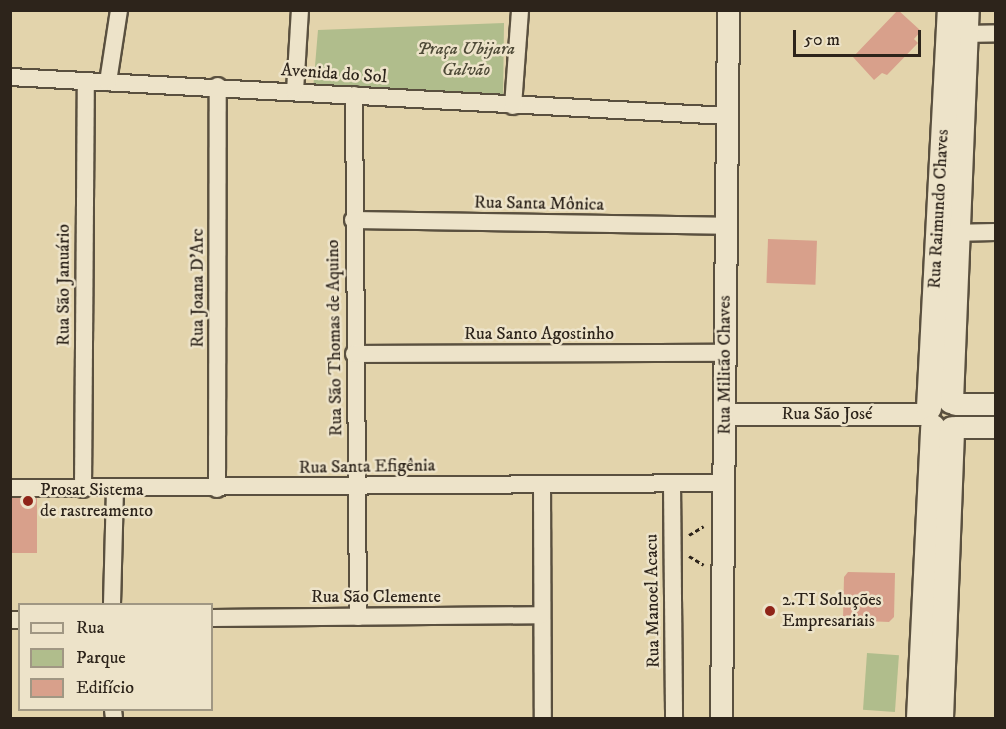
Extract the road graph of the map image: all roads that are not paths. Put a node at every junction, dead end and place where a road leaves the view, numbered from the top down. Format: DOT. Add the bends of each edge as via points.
graph roads {
  1 [pos="118,10"];
  2 [pos="300,10"];
  3 [pos="520,10"];
  4 [pos="728,10"];
  5 [pos="958,22"];
  6 [pos="996,33"];
  7 [pos="10,77"];
  8 [pos="86,81"];
  9 [pos="108,82"];
  10 [pos="218,86"];
  11 [pos="295,91"];
  12 [pos="354,95"];
  13 [pos="513,106"];
  14 [pos="726,116"];
  15 [pos="353,220"];
  16 [pos="725,226"];
  17 [pos="996,232"];
  18 [pos="948,233"];
  19 [pos="354,354"];
  20 [pos="725,354"];
  21 [pos="996,404"];
  22 [pos="726,414"];
  23 [pos="943,416"];
  24 [pos="996,427"];
  25 [pos="672,483"];
  26 [pos="724,483"];
  27 [pos="542,484"];
  28 [pos="357,487"];
  29 [pos="10,488"];
  30 [pos="83,489"];
  31 [pos="115,489"];
  32 [pos="218,489"];
  33 [pos="112,603"];
  34 [pos="541,615"];
  35 [pos="358,617"];
  36 [pos="213,618"];
  37 [pos="543,718"];
  38 [pos="674,718"];
  39 [pos="721,718"];
  40 [pos="919,718"];
  41 [pos="941,718"];
  1 -- 9 [label="street"];
  2 -- 11 [label="street"];
  3 -- 13 [label="street"];
  4 -- 14 [label="street, Rua Militão Chaves"];
  5 -- 6 [label="street"];
  5 -- 18 [label="main road, Rua Raimundo Chaves"];
  7 -- 8 [label="street, Avenida do Sol"];
  8 -- 9 [label="street, Avenida do Sol"];
  8 -- 30 [label="street, Rua São Januário"];
  9 -- 10 [label="street, Avenida do Sol"];
  10 -- 11 [label="street, Avenida do Sol"];
  10 -- 32 [label="street, Rua Joana D'Arc"];
  11 -- 12 [label="street, Avenida do Sol"];
  12 -- 13 [label="street, Avenida do Sol"];
  12 -- 15 [label="street, Rua São Thomas de Aquino"];
  13 -- 14 [label="street, Avenida do Sol"];
  14 -- 16 [label="street, Rua Militão Chaves"];
  15 -- 16 [label="street, Rua Santa Mônica"];
  15 -- 19 [label="street, Rua São Thomas de Aquino"];
  16 -- 20 [label="street, Rua Militão Chaves"];
  17 -- 18 [label="street"];
  18 -- 23 [label="main road, Rua Raimundo Chaves"];
  19 -- 20 [label="street, Rua Santo Agostinho"];
  19 -- 28 [label="street, Rua São Thomas de Aquino"];
  20 -- 22 [label="street, Rua Militão Chaves"];
  21 -- 23 [label="street, Rua São José"];
  22 -- 23 [label="street, Rua São José"];
  22 -- 26 [label="street, Rua Militão Chaves"];
  23 -- 24 [label="street, Rua São José"];
  23 -- 40 [label="main road, Rua Raimundo Chaves"];
  23 -- 41 [label="main road, Rua Raimundo Chaves"];
  25 -- 26 [label="street, Rua Santa Efigênia"];
  25 -- 27 [label="street, Rua Santa Efigênia"];
  25 -- 38 [label="street, Rua Manoel Acacu"];
  26 -- 39 [label="street, Rua Militão Chaves"];
  27 -- 28 [label="street, Rua Santa Efigênia"];
  27 -- 34 [label="street"];
  28 -- 32 [label="street, Rua Santa Efigênia"];
  28 -- 35 [label="street, Rua São Thomas de Aquino"];
  29 -- 30 [label="street, Rua Santa Efigênia"];
  30 -- 31 [label="street, Rua Santa Efigênia"];
  31 -- 32 [label="street, Rua Santa Efigênia"];
  31 -- 33 [label="street"];
  34 -- 35 [label="street, Rua São Clemente"];
  34 -- 37 [label="street"];
  35 -- 36 [label="street, Rua São Clemente"];
}
